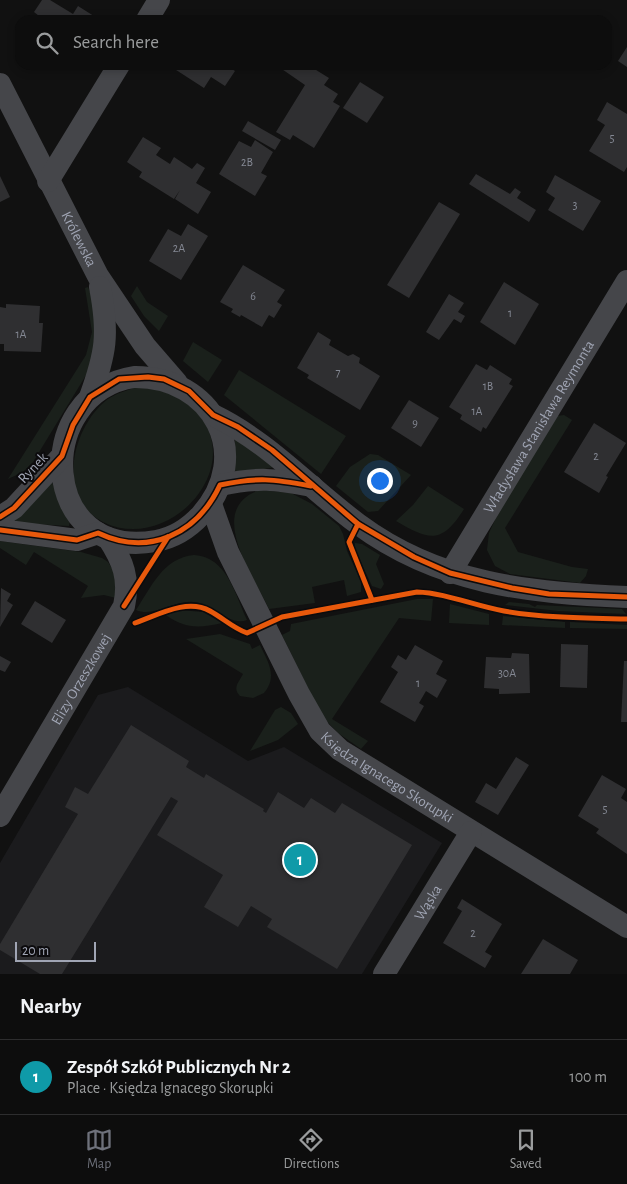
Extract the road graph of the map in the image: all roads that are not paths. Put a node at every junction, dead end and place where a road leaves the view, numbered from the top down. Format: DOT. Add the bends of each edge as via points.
graph roads {
  1 [pos="159,0"];
  2 [pos="150,15"];
  3 [pos="116,70"];
  4 [pos="0,84"];
  5 [pos="48,181"];
  6 [pos="98,276"];
  7 [pos="627,281"];
  8 [pos="177,383"];
  9 [pos="90,397"];
  10 [pos="213,416"];
  11 [pos="62,456"];
  12 [pos="312,486"];
  13 [pos="215,495"];
  14 [pos="0,517"];
  15 [pos="0,530"];
  16 [pos="178,533"];
  17 [pos="103,536"];
  18 [pos="228,552"];
  19 [pos="450,573"];
  20 [pos="627,597"];
  21 [pos="0,816"];
  22 [pos="472,832"];
  23 [pos="627,927"];
  24 [pos="384,974"];
  1 -- 2 [label="street"];
  3 -- 5 [label="street"];
  4 -- 5 [label="street, Królewska"];
  5 -- 6 [label="street, Królewska"];
  6 -- 8 [label="street, Królewska" via="145,346"];
  6 -- 9 [label="street" via="107,332 104,354"];
  7 -- 19 [label="street, Władysława Stanisława Reymonta"];
  8 -- 9 [label="street" via="134,376 119,379"];
  8 -- 10 [label="street" via="198,398"];
  9 -- 11 [label="street" via="73,425"];
  10 -- 12 [label="street" via="238,427 272,450"];
  10 -- 13 [label="street" via="224,451 224,464"];
  11 -- 14 [label="street, Rynek" via="14,508"];
  11 -- 17 [label="street" via="61,472 69,500 85,522"];
  12 -- 13 [label="street" via="271,478 247,480"];
  12 -- 19 [label="street" via="371,532"];
  13 -- 16 [label="street" via="193,524"];
  13 -- 18 [label="street, Księdza Ignacego Skorupki"];
  15 -- 17 [label="street" via="77,540"];
  16 -- 17 [label="street" via="156,541 133,542"];
  16 -- 18 [label="street" via="205,538"];
  17 -- 21 [label="street, Elizy Orzeszkowej" via="125,570 128,589 124,606"];
  18 -- 22 [label="street, Księdza Ignacego Skorupki" via="320,731 340,750"];
  19 -- 20 [label="street" via="540,592"];
  22 -- 23 [label="street, Księdza Ignacego Skorupki"];
  22 -- 24 [label="street, Wąska"];
}
